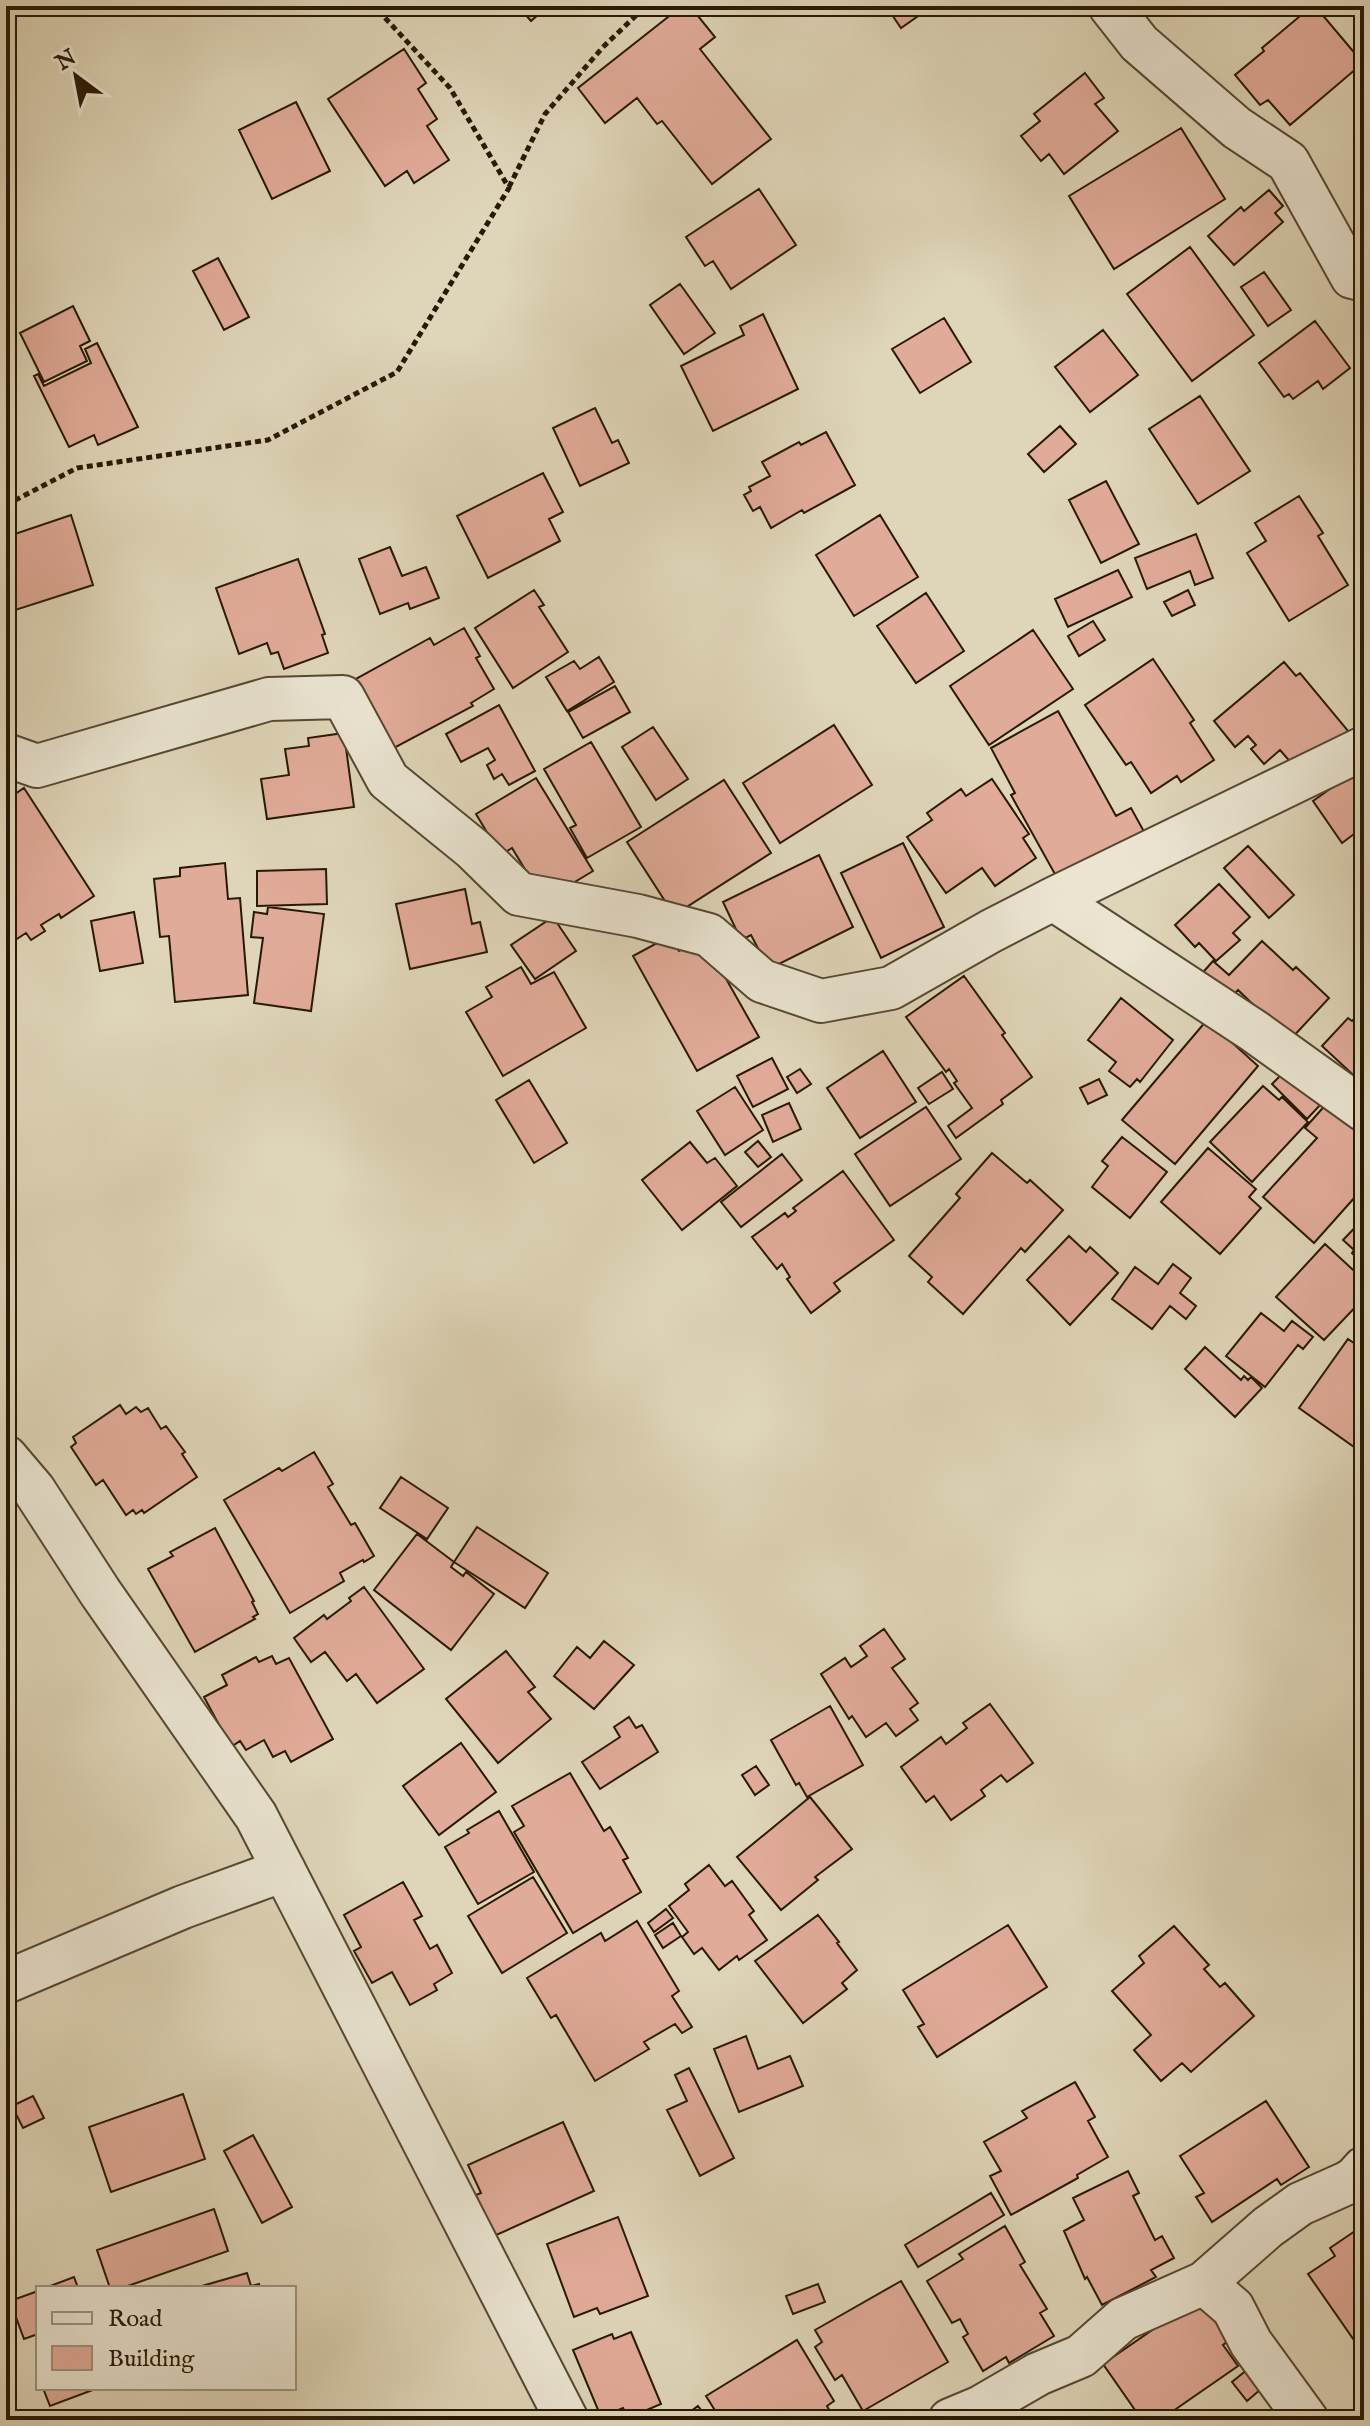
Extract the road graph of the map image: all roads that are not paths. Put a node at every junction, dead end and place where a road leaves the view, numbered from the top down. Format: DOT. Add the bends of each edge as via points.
graph roads {
  1 [pos="1110,6"];
  2 [pos="1364,280"];
  3 [pos="1364,748"];
  4 [pos="6,755"];
  5 [pos="1053,899"];
  6 [pos="1364,1110"];
  7 [pos="6,1457"];
  8 [pos="284,1870"];
  9 [pos="6,1982"];
  10 [pos="1364,2168"];
  11 [pos="1204,2283"];
  12 [pos="567,2420"];
  13 [pos="950,2420"];
  14 [pos="1307,2420"];
  1 -- 2 [label="street" via="1139,43 1237,128 1288,162 1352,277"];
  3 -- 5 [label="street"];
  4 -- 5 [label="street" via="37,766 269,699 343,697 388,780 519,894 709,935 762,981 821,1001 891,988"];
  5 -- 6 [label="street"];
  7 -- 8 [label="street" via="34,1490 256,1816"];
  8 -- 9 [label="street"];
  8 -- 12 [label="street"];
  10 -- 11 [label="street" via="1268,2227"];
  11 -- 13 [label="street" via="1123,2319 1081,2356"];
  11 -- 14 [label="street" via="1233,2308 1251,2343"];
}
